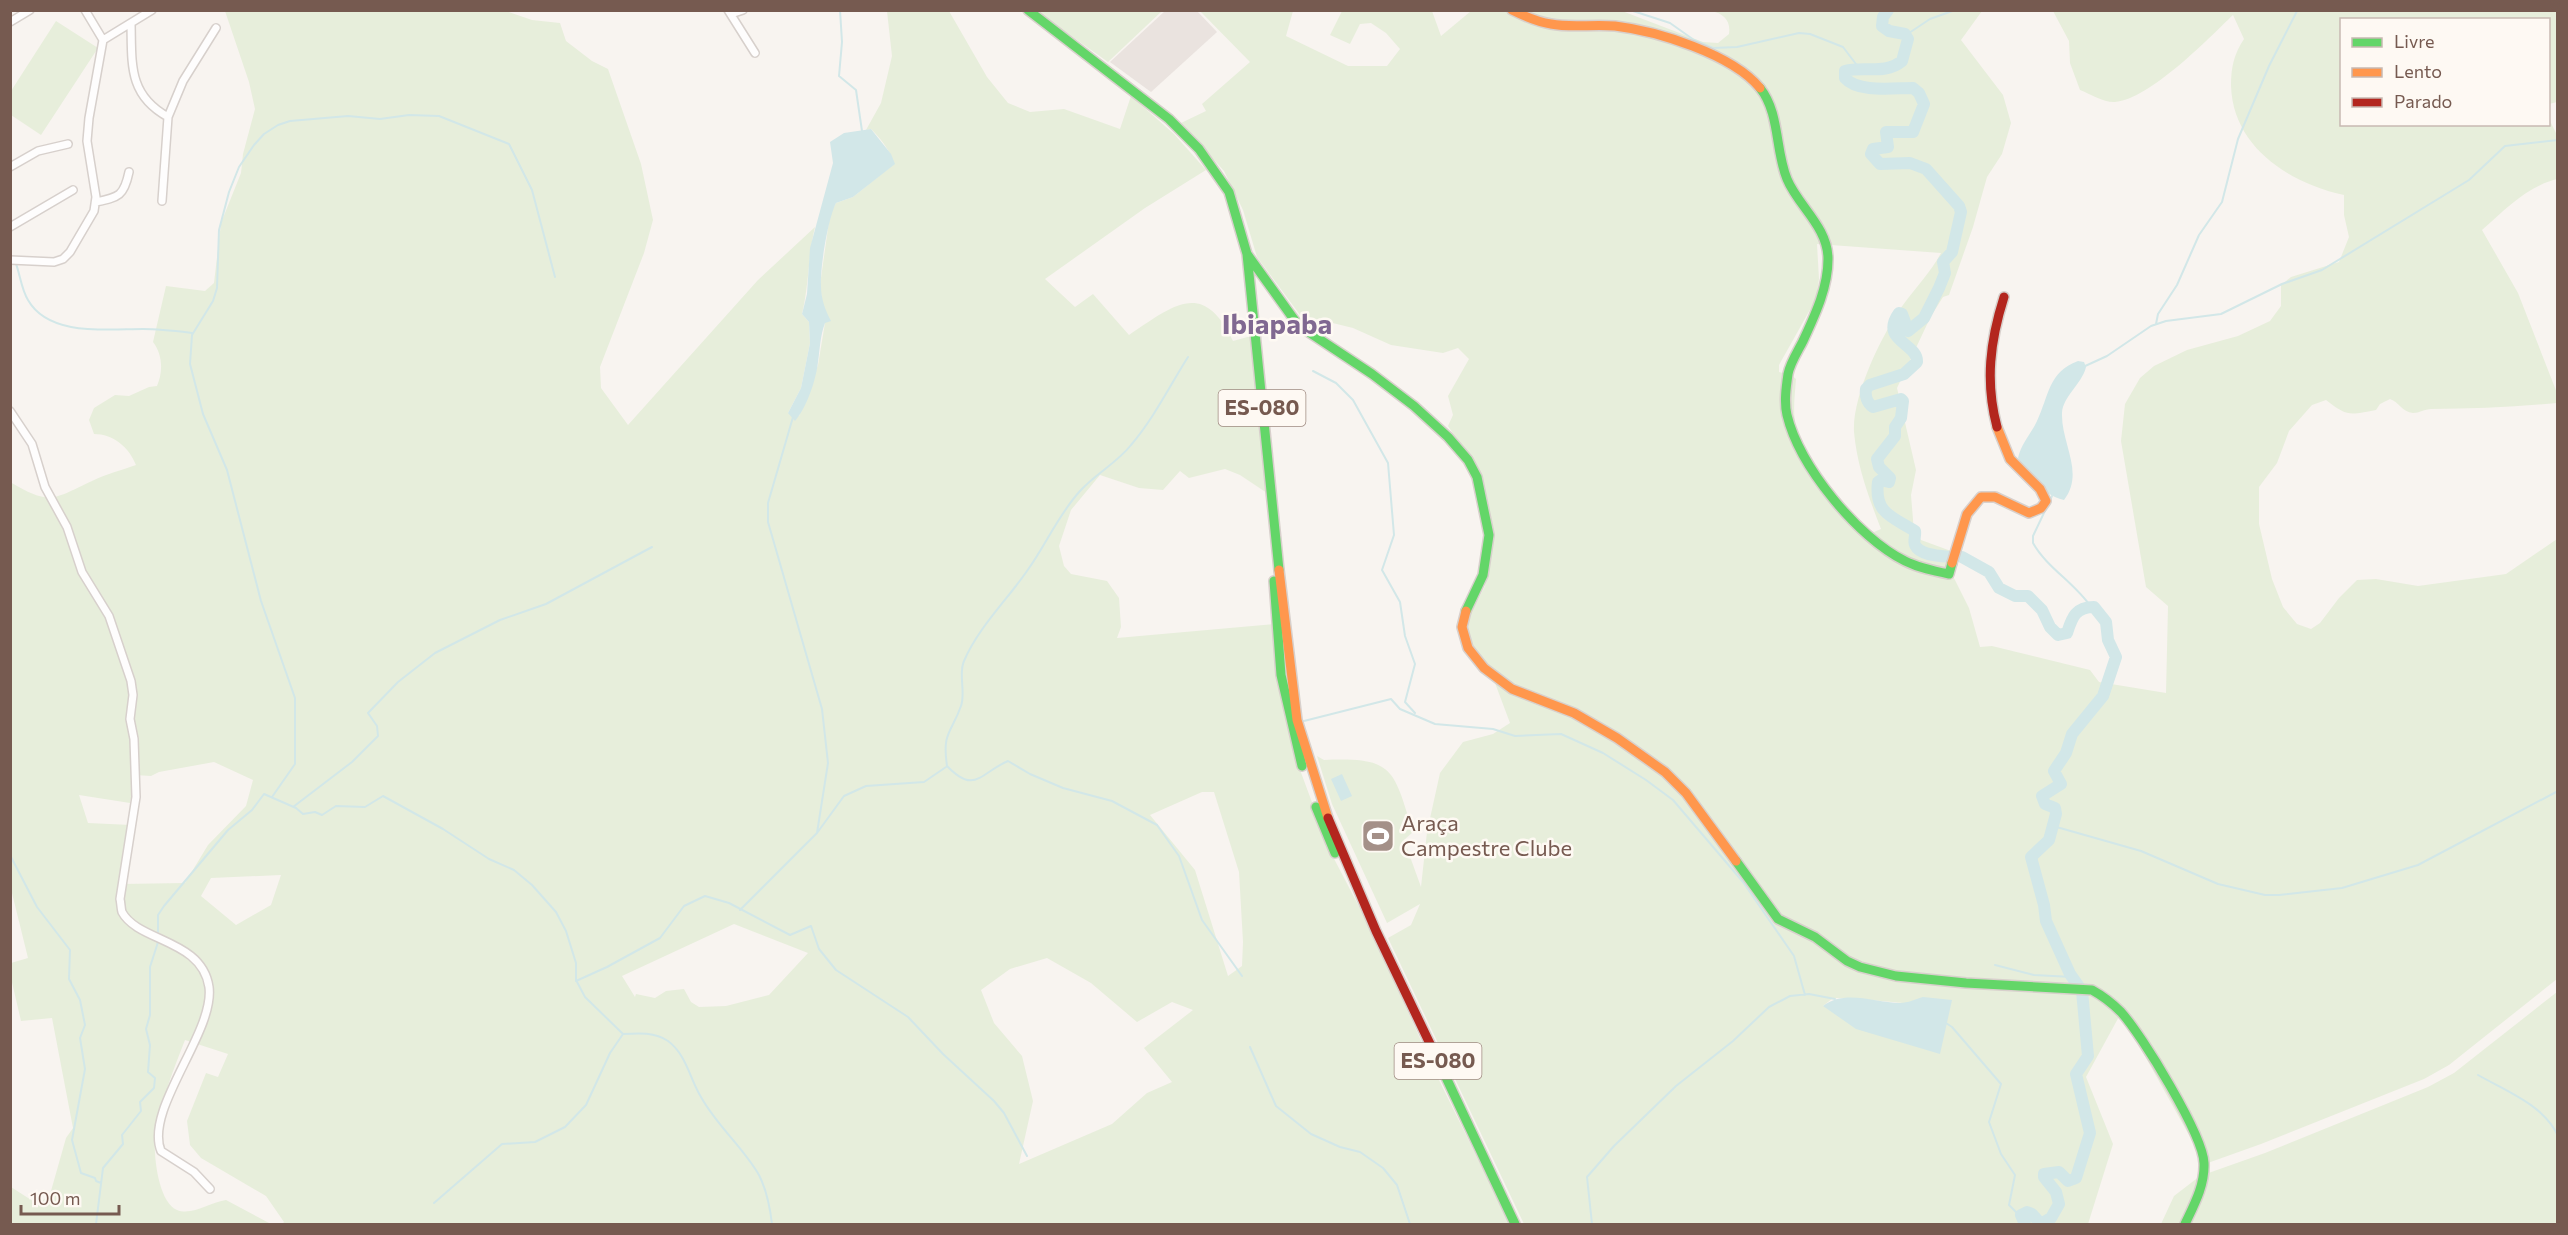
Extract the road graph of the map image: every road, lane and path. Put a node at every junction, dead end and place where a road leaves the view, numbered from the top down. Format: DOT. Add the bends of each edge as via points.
graph roads {
  1 [pos="30,10"];
  2 [pos="85,10"];
  3 [pos="152,10"];
  4 [pos="743,10"];
  5 [pos="1028,10"];
  6 [pos="1512,10"];
  7 [pos="729,12"];
  8 [pos="10,22"];
  9 [pos="131,23"];
  10 [pos="216,28"];
  11 [pos="103,40"];
  12 [pos="754,53"];
  13 [pos="168,117"];
  14 [pos="68,144"];
  15 [pos="10,167"];
  16 [pos="129,172"];
  17 [pos="73,190"];
  18 [pos="162,201"];
  19 [pos="96,202"];
  20 [pos="10,227"];
  21 [pos="1247,254"];
  22 [pos="10,260"];
  23 [pos="2004,297"];
  24 [pos="10,411"];
  25 [pos="210,1189"];
  26 [pos="1515,1224"];
  27 [pos="2185,1224"];
  1 -- 8 [label="street"];
  2 -- 11 [label="street"];
  3 -- 9 [label="street"];
  4 -- 7 [label="street"];
  5 -- 21 [label="street, ES-080" via="1169,119 1199,149 1229,192"];
  6 -- 23 [label="street" via="1553,25 1615,26 1671,39 1743,71 1765,94 1788,181 1825,241 1828,261 1824,292 1787,381 1787,417 1795,441 1812,470 1883,548 1904,561 1949,574 1959,535 1977,499 1993,496 2029,513 2046,501 2043,492 2015,466 2001,444 1988,391 1991,350"];
  7 -- 12 [label="street"];
  9 -- 11 [label="street"];
  9 -- 13 [label="street" via="138,89 148,104"];
  10 -- 13 [label="street" via="183,81"];
  11 -- 19 [label="street" via="87,141"];
  13 -- 18 [label="street"];
  14 -- 15 [label="street" via="38,151"];
  16 -- 19 [label="street" via="121,194"];
  17 -- 20 [label="street"];
  19 -- 22 [label="street" via="63,259"];
  21 -- 26 [label="street, ES-080" via="1276,562 1277,643 1290,724 1324,830 1343,870 1362,897"];
  21 -- 27 [label="street" via="1298,325 1414,406 1448,437 1477,477 1489,535 1482,575 1462,627 1468,648 1484,668 1512,689 1574,713 1665,772 1686,793 1778,919 1815,937 1846,961 1896,976 2100,992 2140,1036 2202,1151 2205,1168 2200,1191"];
  24 -- 25 [label="street" via="32,444 45,487 67,526 82,572 109,616 127,664 133,694 130,719 136,797 120,899 122,912 135,926 189,955 199,964 209,986 208,1010 170,1092 159,1127 159,1146"];
}
